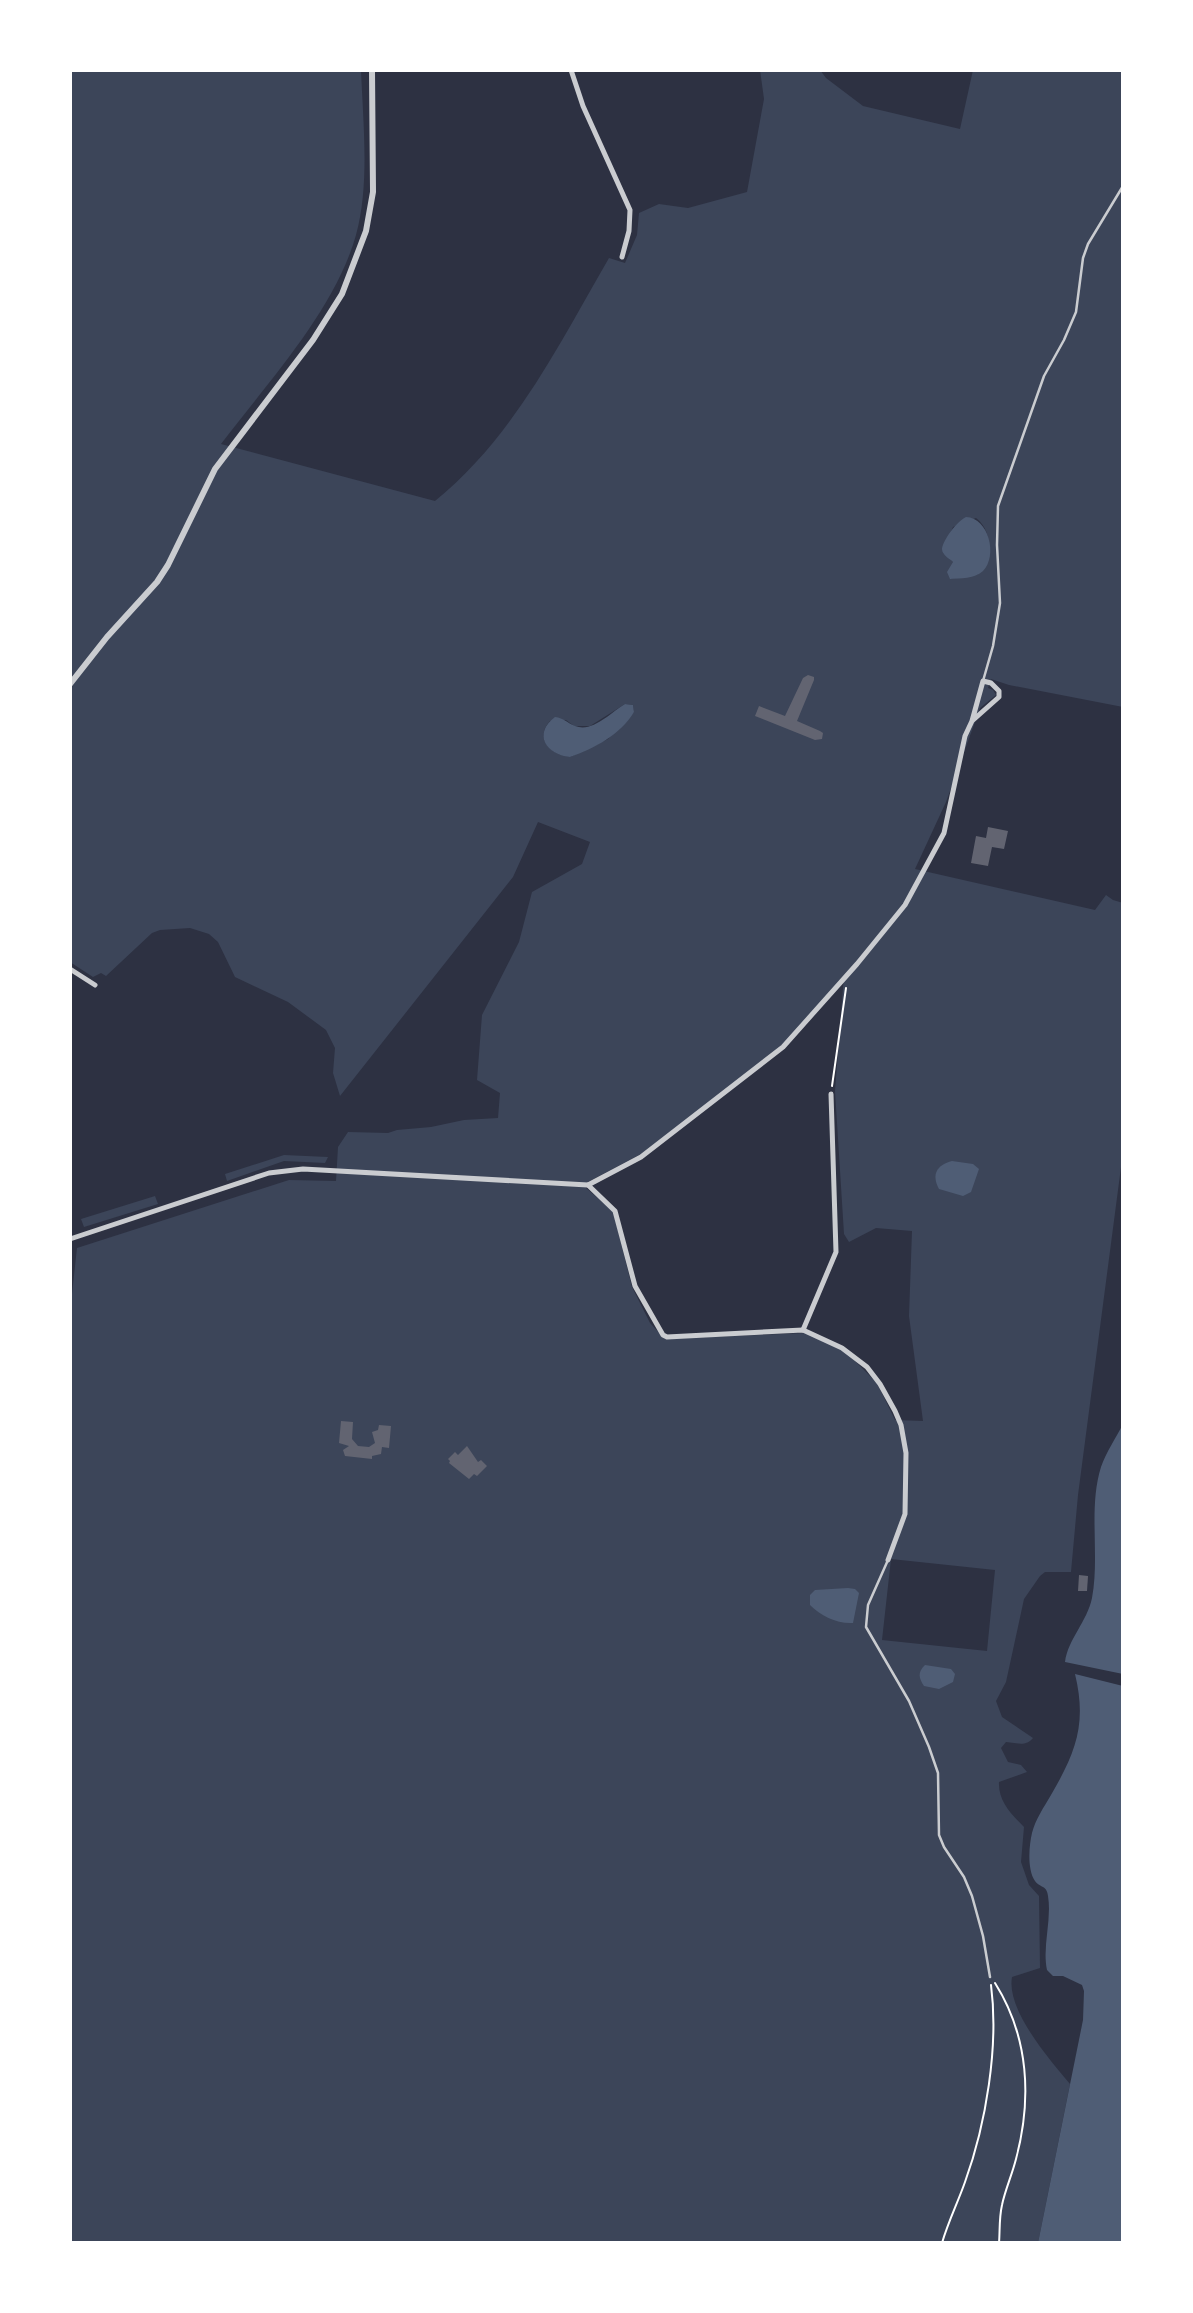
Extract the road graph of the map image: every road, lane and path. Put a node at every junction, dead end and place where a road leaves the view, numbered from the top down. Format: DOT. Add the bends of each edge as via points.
graph roads {
  1 [pos="372,70"];
  2 [pos="571,70"];
  3 [pos="1123,186"];
  4 [pos="622,257"];
  5 [pos="983,681"];
  6 [pos="70,684"];
  7 [pos="972,721"];
  8 [pos="70,969"];
  9 [pos="842,982"];
  10 [pos="95,985"];
  11 [pos="831,1094"];
  12 [pos="588,1185"];
  13 [pos="70,1239"];
  14 [pos="803,1330"];
  15 [pos="888,1560"];
  16 [pos="990,1977"];
  17 [pos="942,2243"];
  18 [pos="999,2243"];
  1 -- 6 [label="street" via="373,192 366,231 345,286 313,341 215,469 157,582"];
  2 -- 4 [label="street" via="630,210"];
  3 -- 5 [label="lane" via="1088,244 1076,312 1044,376 998,506 999,614"];
  5 -- 7 [label="street"];
  5 -- 7 [label="street" via="997,687 1000,694"];
  7 -- 9 [label="street" via="944,833 905,905"];
  8 -- 10 [label="street"];
  9 -- 11 [label="path" via="847,990"];
  9 -- 12 [label="street" via="796,1035 764,1063 641,1157"];
  11 -- 14 [label="street" via="836,1252"];
  12 -- 13 [label="street" via="303,1169 269,1173"];
  12 -- 14 [label="street" via="615,1211 635,1286 663,1335"];
  14 -- 15 [label="street" via="860,1360 880,1384 901,1425 907,1502"];
  15 -- 16 [label="lane" via="868,1605 866,1626 909,1701 929,1747 938,1773 939,1835 972,1896"];
  16 -- 17 [label="path" via="992,2047 986,2102 974,2154"];
  16 -- 18 [label="path" via="1011,2012 1027,2076 1017,2158 1002,2206"];
}
